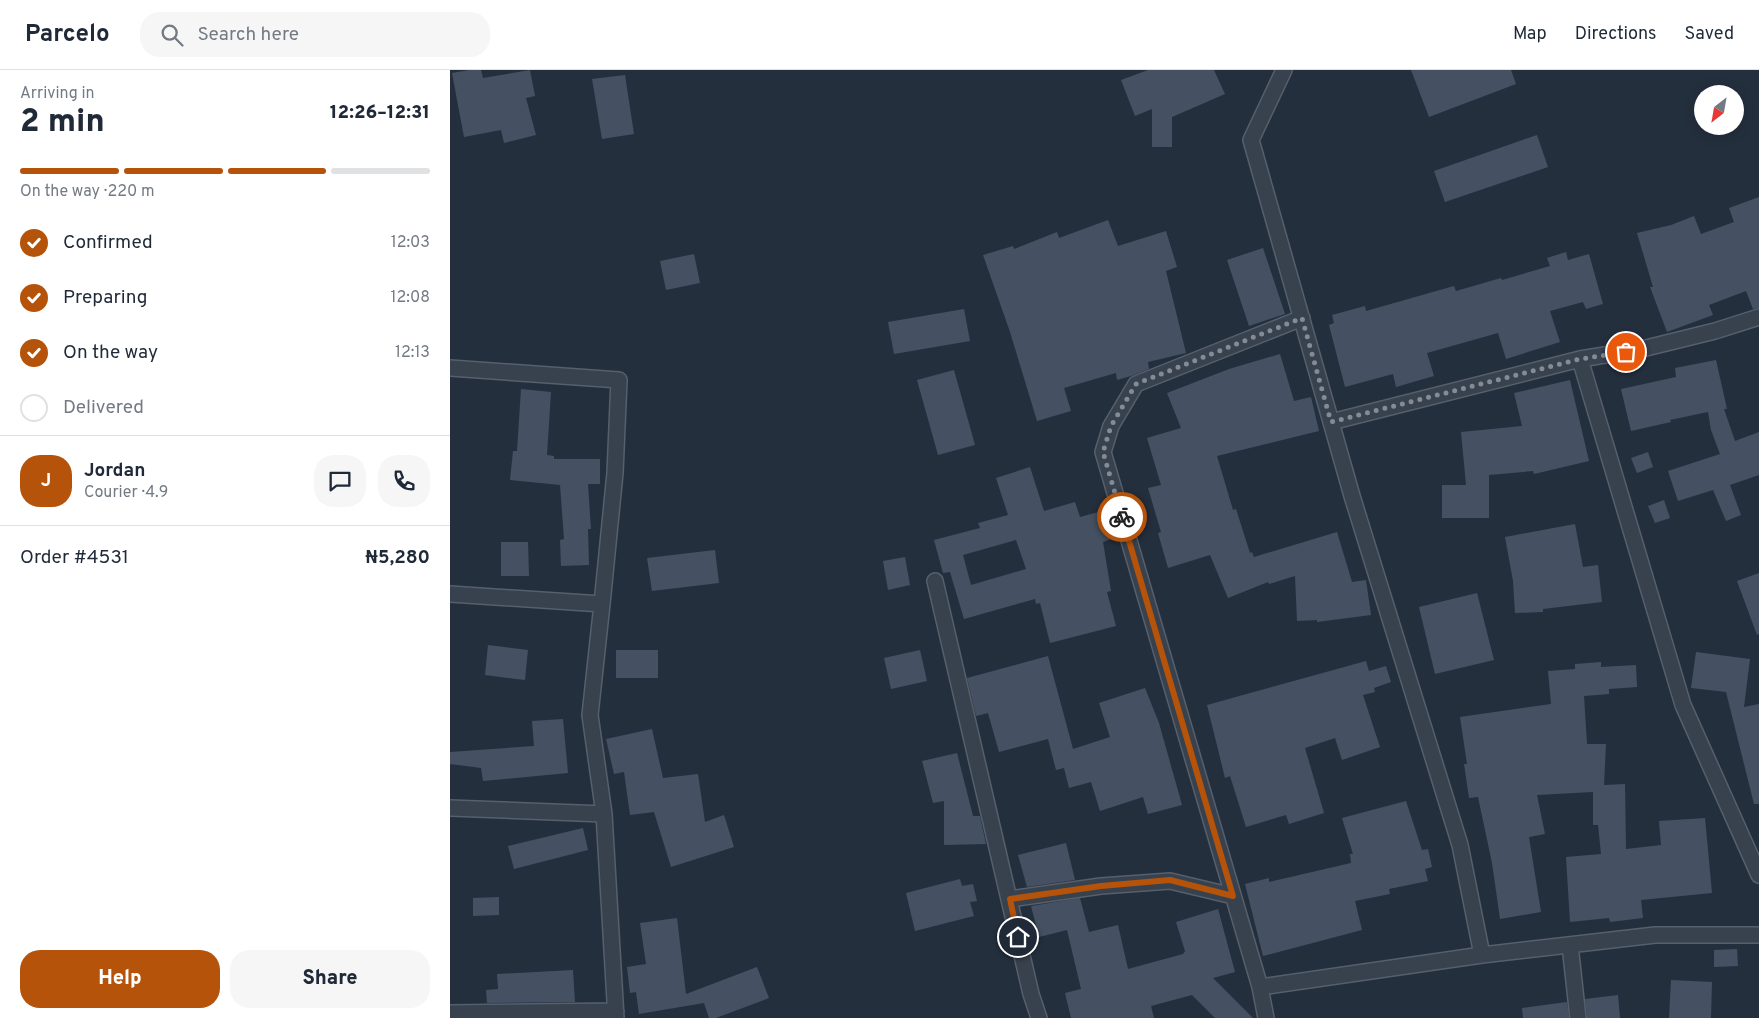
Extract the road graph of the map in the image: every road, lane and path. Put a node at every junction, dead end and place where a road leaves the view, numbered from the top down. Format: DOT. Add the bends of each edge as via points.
graph roads {
  1 [pos="1284,70"];
  2 [pos="1759,317"];
  3 [pos="1302,318"];
  4 [pos="1580,359"];
  5 [pos="450,368"];
  6 [pos="1331,422"];
  7 [pos="936,581"];
  8 [pos="450,594"];
  9 [pos="602,604"];
  10 [pos="450,808"];
  11 [pos="604,814"];
  12 [pos="1759,875"];
  13 [pos="1233,896"];
  14 [pos="1010,899"];
  15 [pos="1759,935"];
  16 [pos="1570,945"];
  17 [pos="1482,955"];
  18 [pos="1260,987"];
  19 [pos="450,1013"];
  20 [pos="616,1014"];
  21 [pos="1039,1018"];
  22 [pos="1266,1018"];
  23 [pos="1578,1018"];
  1 -- 3 [label="street" via="1251,140"];
  2 -- 4 [label="street" via="1642,349"];
  3 -- 6 [label="street"];
  3 -- 13 [label="street" via="1136,384 1111,426 1103,452"];
  4 -- 6 [label="street"];
  4 -- 12 [label="street" via="1683,705"];
  5 -- 9 [label="street" via="619,380"];
  6 -- 17 [label="street" via="1460,845"];
  7 -- 14 [label="street"];
  8 -- 9 [label="street"];
  9 -- 11 [label="street" via="590,715"];
  10 -- 11 [label="street"];
  11 -- 20 [label="street"];
  13 -- 14 [label="street" via="1170,880"];
  13 -- 18 [label="street"];
  14 -- 21 [label="street"];
  15 -- 16 [label="street" via="1655,935"];
  16 -- 17 [label="street"];
  16 -- 23 [label="street"];
  17 -- 18 [label="street"];
  18 -- 22 [label="street"];
  19 -- 20 [label="street"];
}
